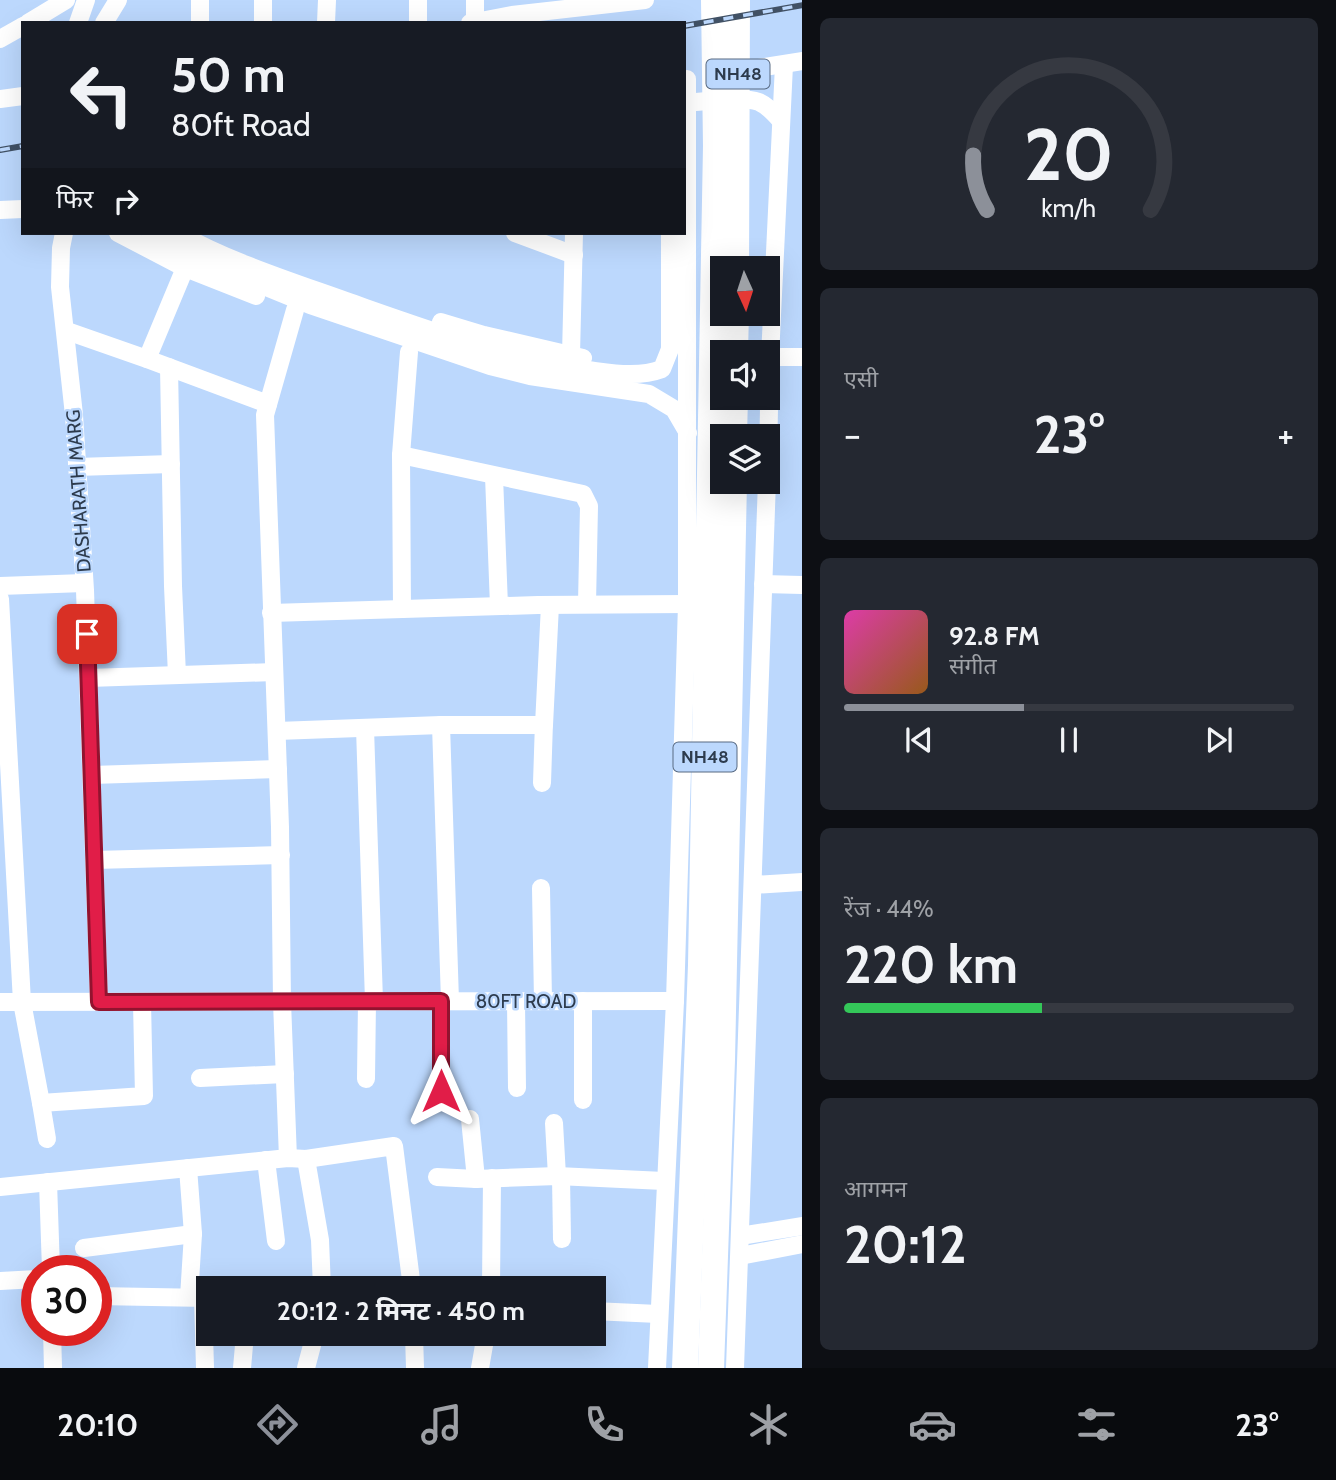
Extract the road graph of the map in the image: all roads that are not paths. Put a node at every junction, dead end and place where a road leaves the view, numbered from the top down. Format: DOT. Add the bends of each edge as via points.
graph roads {
  1 [pos="66,0"];
  2 [pos="86,0"];
  3 [pos="103,0"];
  4 [pos="118,0"];
  5 [pos="200,0"];
  6 [pos="263,0"];
  7 [pos="327,0"];
  8 [pos="418,0"];
  9 [pos="475,0"];
  10 [pos="645,0"];
  11 [pos="714,0"];
  12 [pos="737,0"];
  13 [pos="613,2"];
  14 [pos="544,6"];
  15 [pos="31,21"];
  16 [pos="79,21"];
  17 [pos="94,21"];
  18 [pos="105,21"];
  19 [pos="200,21"];
  20 [pos="263,21"];
  21 [pos="326,21"];
  22 [pos="418,21"];
  23 [pos="472,21"];
  24 [pos="476,21"];
  25 [pos="21,27"];
  26 [pos="0,40"];
  27 [pos="802,61"];
  28 [pos="784,65"];
  29 [pos="686,79"];
  30 [pos="21,96"];
  31 [pos="0,99"];
  32 [pos="686,103"];
  33 [pos="781,121"];
  34 [pos="727,147"];
  35 [pos="21,209"];
  36 [pos="0,210"];
  37 [pos="64,235"];
  38 [pos="122,235"];
  39 [pos="154,235"];
  40 [pos="182,235"];
  41 [pos="207,235"];
  42 [pos="520,235"];
  43 [pos="574,235"];
  44 [pos="670,235"];
  45 [pos="574,256"];
  46 [pos="735,256"];
  47 [pos="185,268"];
  48 [pos="295,310"];
  49 [pos="66,331"];
  50 [pos="771,340"];
  51 [pos="410,352"];
  52 [pos="571,355"];
  53 [pos="780,357"];
  54 [pos="802,357"];
  55 [pos="147,359"];
  56 [pos="169,367"];
  57 [pos="529,368"];
  58 [pos="610,373"];
  59 [pos="649,394"];
  60 [pos="268,404"];
  61 [pos="688,434"];
  62 [pos="401,456"];
  63 [pos="171,464"];
  64 [pos="77,467"];
  65 [pos="494,476"];
  66 [pos="734,494"];
  67 [pos="766,494"];
  68 [pos="85,583"];
  69 [pos="763,584"];
  70 [pos="802,585"];
  71 [pos="0,586"];
  72 [pos="0,598"];
  73 [pos="587,604"];
  74 [pos="687,604"];
  75 [pos="550,605"];
  76 [pos="499,606"];
  77 [pos="402,609"];
  78 [pos="271,613"];
  79 [pos="1,620"];
  80 [pos="274,672"];
  81 [pos="177,675"];
  82 [pos="88,678"];
  83 [pos="3,708"];
  84 [pos="544,722"];
  85 [pos="441,726"];
  86 [pos="365,728"];
  87 [pos="277,731"];
  88 [pos="278,769"];
  89 [pos="92,775"];
  90 [pos="542,783"];
  91 [pos="5,795"];
  92 [pos="281,855"];
  93 [pos="94,860"];
  94 [pos="802,882"];
  95 [pos="7,883"];
  96 [pos="753,885"];
  97 [pos="541,888"];
  98 [pos="445,1001"];
  99 [pos="516,1001"];
  100 [pos="543,1001"];
  101 [pos="583,1001"];
  102 [pos="675,1001"];
  103 [pos="0,1002"];
  104 [pos="22,1002"];
  105 [pos="99,1002"];
  106 [pos="142,1002"];
  107 [pos="282,1002"];
  108 [pos="370,1002"];
  109 [pos="285,1074"];
  110 [pos="200,1078"];
  111 [pos="366,1079"];
  112 [pos="517,1088"];
  113 [pos="441,1091"];
  114 [pos="583,1100"];
  115 [pos="41,1103"];
  116 [pos="470,1119"];
  117 [pos="554,1123"];
  118 [pos="47,1139"];
  119 [pos="297,1158"];
  120 [pos="266,1160"];
  121 [pos="188,1168"];
  122 [pos="559,1176"];
  123 [pos="437,1177"];
  124 [pos="484,1179"];
  125 [pos="664,1181"];
  126 [pos="48,1182"];
  127 [pos="0,1187"];
  128 [pos="802,1226"];
  129 [pos="192,1234"];
  130 [pos="740,1236"];
  131 [pos="562,1239"];
  132 [pos="276,1241"];
  133 [pos="802,1244"];
  134 [pos="84,1248"];
  135 [pos="50,1255"];
  136 [pos="740,1256"];
  137 [pos="197,1276"];
  138 [pos="322,1276"];
  139 [pos="410,1276"];
  140 [pos="490,1276"];
  141 [pos="21,1280"];
  142 [pos="0,1281"];
  143 [pos="112,1296"];
  144 [pos="196,1297"];
  145 [pos="606,1312"];
  146 [pos="659,1314"];
  147 [pos="52,1346"];
  148 [pos="203,1346"];
  149 [pos="244,1346"];
  150 [pos="311,1346"];
  151 [pos="414,1346"];
  152 [pos="484,1346"];
  153 [pos="53,1368"];
  154 [pos="205,1368"];
  155 [pos="242,1368"];
  156 [pos="306,1368"];
  157 [pos="415,1368"];
  158 [pos="480,1368"];
  159 [pos="657,1368"];
  160 [pos="685,1368"];
  161 [pos="711,1368"];
  162 [pos="735,1368"];
  1 -- 15 [label="street"];
  2 -- 16 [label="street"];
  3 -- 17 [label="street"];
  4 -- 18 [label="street"];
  5 -- 19 [label="street"];
  6 -- 20 [label="street"];
  7 -- 21 [label="street"];
  8 -- 22 [label="street"];
  9 -- 23 [label="street"];
  10 -- 13 [label="street"];
  11 -- 34 [label="highway, NH48"];
  12 -- 34 [label="highway, NH48"];
  13 -- 14 [label="street"];
  14 -- 24 [label="street"];
  25 -- 26 [label="street"];
  27 -- 28 [label="street"];
  28 -- 29 [label="street"];
  28 -- 33 [label="street"];
  29 -- 32 [label="street"];
  30 -- 31 [label="street"];
  32 -- 33 [label="street" via="758,102"];
  32 -- 61 [label="street"];
  33 -- 50 [label="street"];
  34 -- 46 [label="highway, NH48"];
  34 -- 160 [label="highway, NH48"];
  35 -- 36 [label="street"];
  37 -- 49 [label="street, DASHARATH MARG" via="60,287"];
  38 -- 47 [label="street"];
  39 -- 57 [label="street" via="200,260 310,305 490,366"];
  40 -- 57 [label="street" via="299,284"];
  41 -- 52 [label="street" via="454,326"];
  42 -- 45 [label="street"];
  43 -- 45 [label="street"];
  44 -- 58 [label="street" via="667,358 662,369 654,372"];
  45 -- 52 [label="street"];
  47 -- 48 [label="street"];
  47 -- 55 [label="street"];
  48 -- 51 [label="street"];
  48 -- 60 [label="street"];
  49 -- 55 [label="street"];
  49 -- 64 [label="street, DASHARATH MARG"];
  51 -- 59 [label="street" via="561,393 630,401"];
  51 -- 62 [label="street"];
  52 -- 58 [label="street" via="595,361"];
  53 -- 54 [label="street"];
  55 -- 56 [label="street"];
  56 -- 60 [label="street"];
  56 -- 63 [label="street"];
  57 -- 58 [label="street"];
  57 -- 59 [label="street"];
  59 -- 61 [label="street" via="674,409"];
  60 -- 78 [label="street" via="264,415"];
  61 -- 74 [label="street"];
  62 -- 65 [label="street"];
  62 -- 77 [label="street"];
  63 -- 64 [label="street"];
  63 -- 81 [label="street"];
  64 -- 68 [label="street, DASHARATH MARG"];
  65 -- 73 [label="street" via="583,494 589,506"];
  65 -- 76 [label="street"];
  66 -- 161 [label="highway, NH48"];
  67 -- 69 [label="street"];
  68 -- 71 [label="street"];
  68 -- 82 [label="street, DASHARATH MARG"];
  69 -- 70 [label="street"];
  69 -- 96 [label="street"];
  72 -- 79 [label="street"];
  73 -- 74 [label="street"];
  73 -- 75 [label="street"];
  74 -- 102 [label="street"];
  75 -- 76 [label="street"];
  75 -- 84 [label="street"];
  76 -- 77 [label="street"];
  77 -- 78 [label="street"];
  78 -- 80 [label="street"];
  79 -- 83 [label="street"];
  80 -- 81 [label="street"];
  80 -- 87 [label="street"];
  81 -- 82 [label="street"];
  82 -- 89 [label="street, DASHARATH MARG"];
  83 -- 91 [label="street"];
  84 -- 85 [label="street"];
  84 -- 90 [label="street"];
  85 -- 86 [label="street"];
  85 -- 98 [label="street"];
  86 -- 87 [label="street"];
  86 -- 108 [label="street"];
  87 -- 88 [label="street"];
  88 -- 89 [label="street"];
  88 -- 92 [label="street"];
  89 -- 93 [label="street, DASHARATH MARG"];
  91 -- 95 [label="street"];
  92 -- 93 [label="street"];
  92 -- 107 [label="street"];
  93 -- 105 [label="street, DASHARATH MARG"];
  94 -- 96 [label="street"];
  95 -- 104 [label="street"];
  96 -- 130 [label="street"];
  97 -- 100 [label="street"];
  98 -- 99 [label="street, 80FT ROAD"];
  98 -- 108 [label="street, 80FT ROAD"];
  98 -- 113 [label="street"];
  99 -- 100 [label="street, 80FT ROAD"];
  99 -- 112 [label="street"];
  100 -- 101 [label="street, 80FT ROAD"];
  101 -- 102 [label="street, 80FT ROAD"];
  101 -- 114 [label="street"];
  102 -- 125 [label="street"];
  103 -- 104 [label="street, 80FT ROAD"];
  104 -- 105 [label="street, 80FT ROAD"];
  104 -- 115 [label="street"];
  105 -- 106 [label="street, 80FT ROAD"];
  106 -- 107 [label="street, 80FT ROAD"];
  106 -- 115 [label="street" via="145,1104"];
  107 -- 108 [label="street, 80FT ROAD"];
  107 -- 109 [label="street"];
  108 -- 111 [label="street"];
  109 -- 110 [label="street"];
  109 -- 119 [label="street"];
  115 -- 118 [label="street"];
  116 -- 124 [label="street"];
  117 -- 122 [label="street"];
  119 -- 120 [label="street"];
  119 -- 138 [label="street" via="320,1240"];
  119 -- 139 [label="street" via="394,1146"];
  120 -- 121 [label="street"];
  120 -- 132 [label="street"];
  121 -- 126 [label="street"];
  121 -- 129 [label="street"];
  122 -- 124 [label="street"];
  122 -- 125 [label="street"];
  122 -- 131 [label="street"];
  123 -- 124 [label="street"];
  124 -- 140 [label="street"];
  125 -- 146 [label="street"];
  126 -- 127 [label="street"];
  126 -- 135 [label="street"];
  128 -- 130 [label="street"];
  129 -- 134 [label="street"];
  129 -- 137 [label="street"];
  130 -- 136 [label="street"];
  133 -- 136 [label="street"];
  136 -- 162 [label="street"];
  141 -- 142 [label="street"];
  143 -- 144 [label="street"];
  145 -- 146 [label="street"];
  146 -- 159 [label="street"];
  147 -- 153 [label="street"];
  148 -- 154 [label="street"];
  149 -- 155 [label="street"];
  150 -- 156 [label="street"];
  151 -- 157 [label="street"];
  152 -- 158 [label="street"];
}
